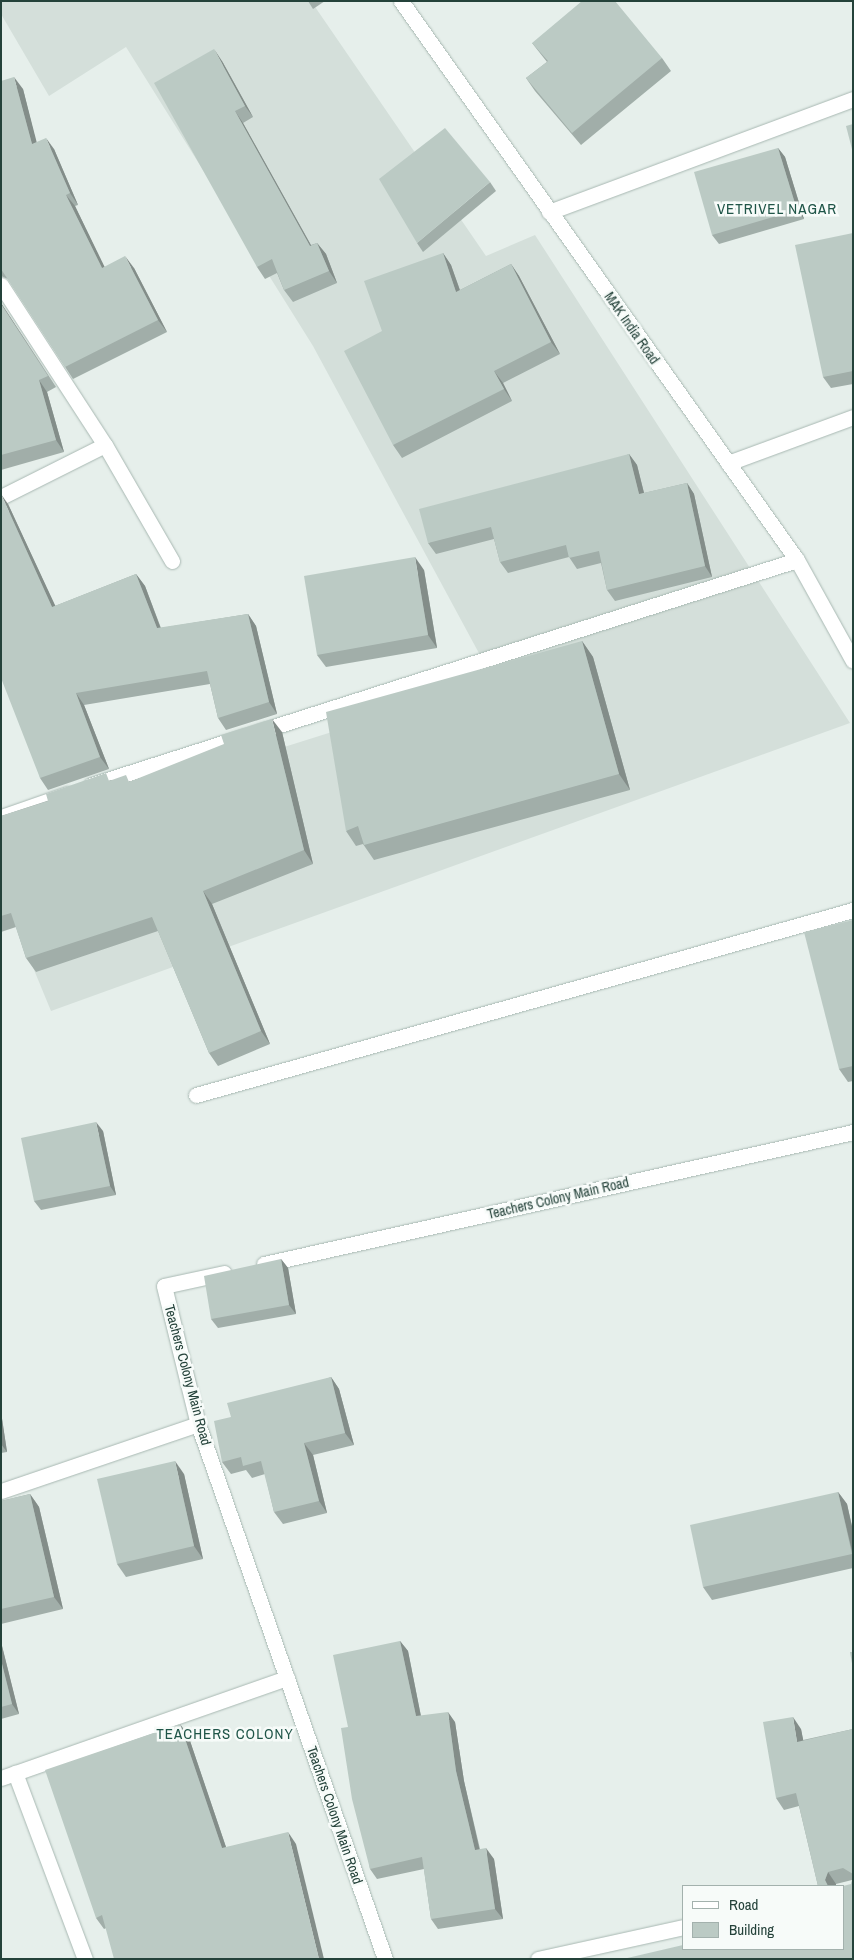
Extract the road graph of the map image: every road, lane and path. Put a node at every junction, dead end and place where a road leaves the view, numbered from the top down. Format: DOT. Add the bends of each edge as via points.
graph roads {
  1 [pos="401,1"];
  2 [pos="853,99"];
  3 [pos="549,212"];
  4 [pos="1,285"];
  5 [pos="853,417"];
  6 [pos="105,445"];
  7 [pos="728,463"];
  8 [pos="1,497"];
  9 [pos="797,560"];
  10 [pos="172,561"];
  11 [pos="853,661"];
  12 [pos="1,817"];
  13 [pos="853,910"];
  14 [pos="196,1095"];
  15 [pos="853,1132"];
  16 [pos="198,1424"];
  17 [pos="1,1491"];
  18 [pos="287,1678"];
  19 [pos="8,1776"];
  20 [pos="682,1927"];
  21 [pos="85,1959"];
  22 [pos="385,1959"];
  23 [pos="538,1959"];
  1 -- 3 [label="street, MAK India Road"];
  2 -- 3 [label="street"];
  3 -- 7 [label="street, MAK India Road"];
  4 -- 6 [label="street"];
  5 -- 7 [label="street"];
  6 -- 8 [label="street"];
  6 -- 10 [label="street"];
  7 -- 9 [label="street, MAK India Road"];
  9 -- 11 [label="street, MAK India Road"];
  9 -- 12 [label="street" via="161,760"];
  13 -- 14 [label="street"];
  15 -- 16 [label="street, Teachers Colony Main Road" via="164,1286"];
  16 -- 17 [label="street"];
  16 -- 18 [label="street, Teachers Colony Main Road"];
  18 -- 19 [label="street"];
  18 -- 22 [label="street, Teachers Colony Main Road"];
  19 -- 21 [label="street"];
  20 -- 23 [label="street"];
}
